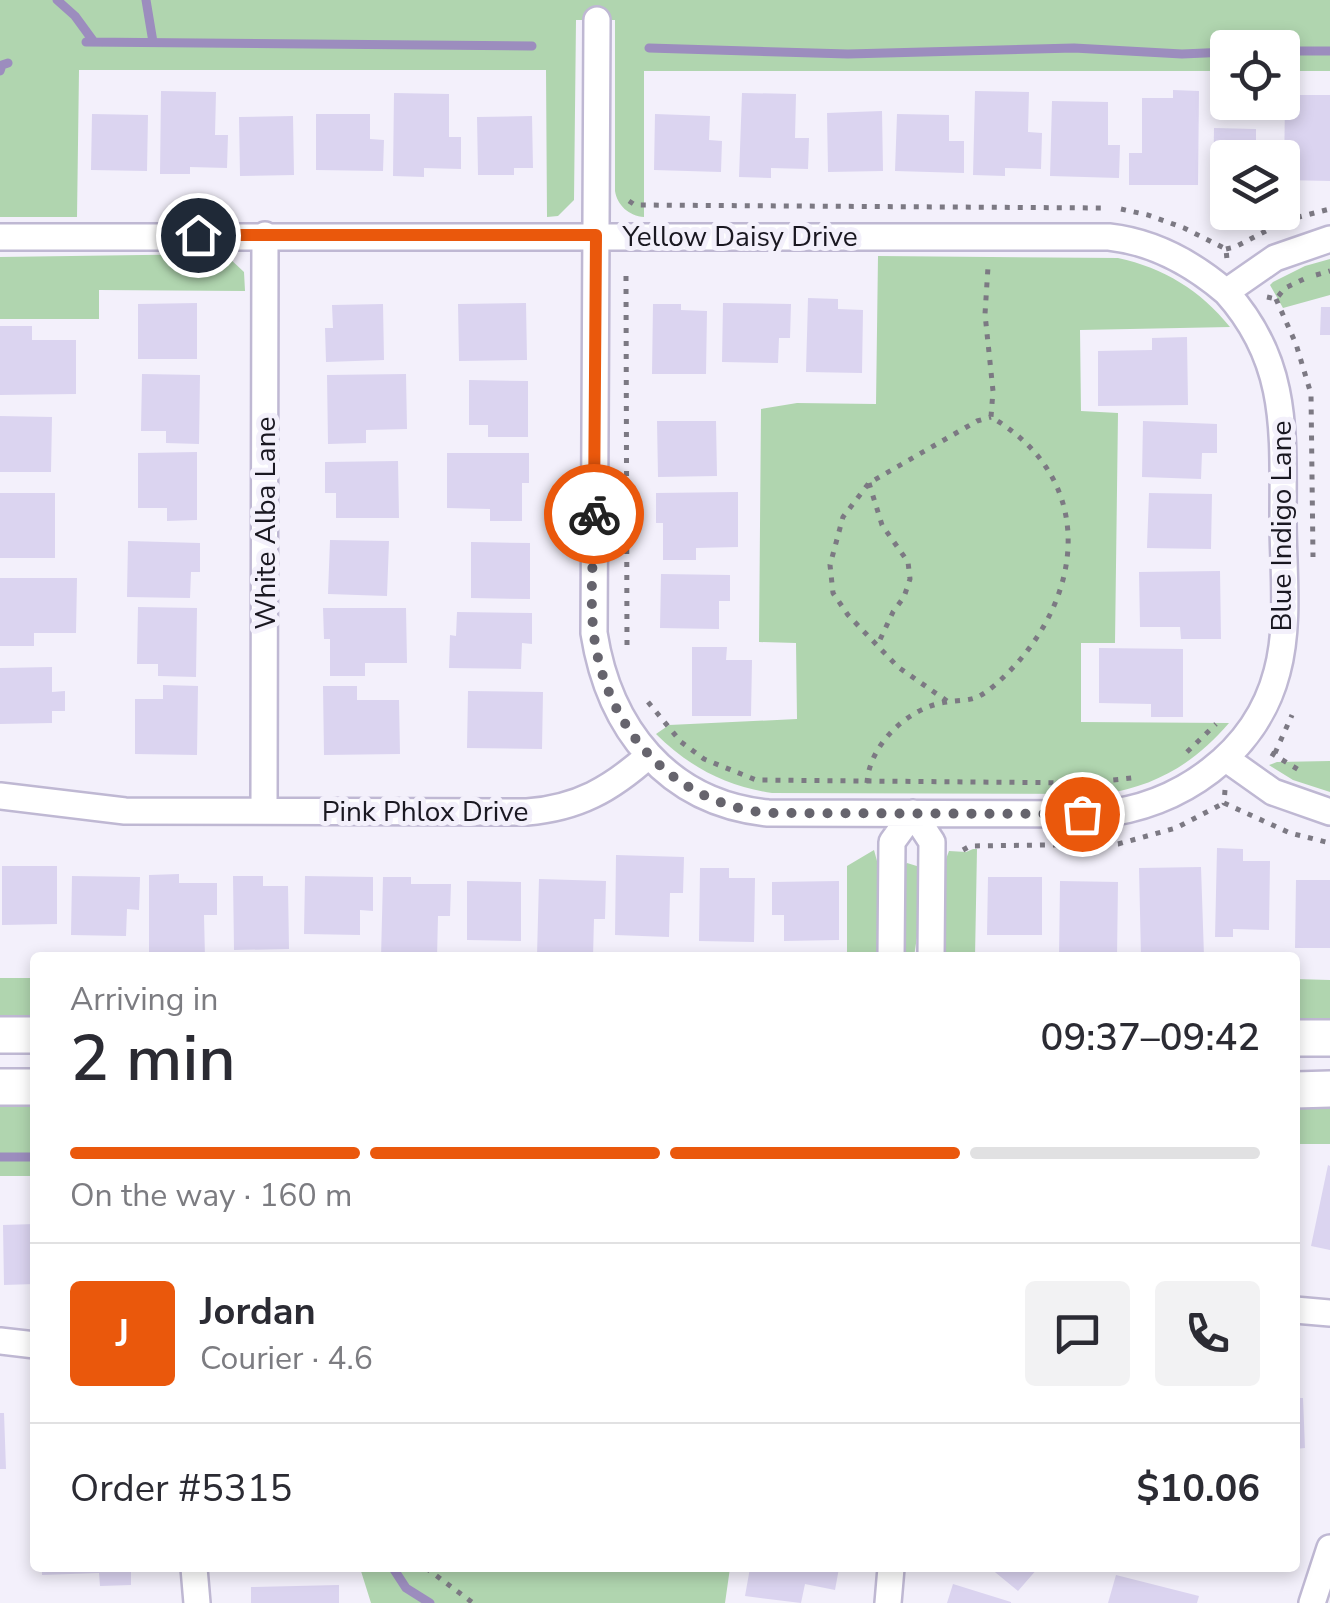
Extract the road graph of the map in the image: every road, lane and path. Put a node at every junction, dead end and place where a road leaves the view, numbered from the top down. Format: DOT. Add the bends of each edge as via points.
graph roads {
  1 [pos="597,20"];
  2 [pos="265,235"];
  3 [pos="596,235"];
  4 [pos="0,237"];
  5 [pos="1330,239"];
  6 [pos="988,267"];
  7 [pos="630,269"];
  8 [pos="1330,271"];
  9 [pos="1226,292"];
  10 [pos="1266,297"];
  11 [pos="992,417"];
  12 [pos="869,483"];
  13 [pos="877,646"];
  14 [pos="629,656"];
  15 [pos="644,696"];
  16 [pos="947,702"];
  17 [pos="1216,724"];
  18 [pos="1182,755"];
  19 [pos="648,756"];
  20 [pos="1263,756"];
  21 [pos="1224,758"];
  22 [pos="1304,772"];
  23 [pos="1146,773"];
  24 [pos="867,783"];
  25 [pos="0,796"];
  26 [pos="264,811"];
  27 [pos="1330,812"];
  28 [pos="913,813"];
  29 [pos="891,952"];
  30 [pos="931,952"];
  31 [pos="0,1035"];
  32 [pos="30,1035"];
  33 [pos="1300,1038"];
  34 [pos="1330,1038"];
  35 [pos="0,1087"];
  36 [pos="30,1087"];
  37 [pos="1330,1089"];
  38 [pos="1300,1090"];
  39 [pos="1300,1310"];
  40 [pos="1330,1313"];
  41 [pos="0,1341"];
  42 [pos="30,1344"];
  43 [pos="1330,1548"];
  44 [pos="194,1572"];
  45 [pos="431,1572"];
  46 [pos="891,1572"];
  47 [pos="197,1603"];
  48 [pos="473,1603"];
  49 [pos="888,1603"];
  50 [pos="1312,1603"];
  1 -- 3 [label="street"];
  2 -- 3 [label="street, Yellow Daisy Drive"];
  2 -- 4 [label="street, Yellow Daisy Drive"];
  2 -- 26 [label="street, White Alba Lane"];
  3 -- 9 [label="street, Yellow Daisy Drive" via="1109,237 1168,253"];
  3 -- 19 [label="street" via="594,633 612,700"];
  5 -- 9 [label="street" via="1274,258"];
  6 -- 11 [label="path"];
  7 -- 14 [label="path"];
  8 -- 10 [label="path"];
  9 -- 21 [label="street, Blue Indigo Lane" via="1256,332 1278,392 1283,623 1277,672 1265,702"];
  11 -- 12 [label="path"];
  11 -- 16 [label="path" via="1033,452 1056,484 1067,519 1068,564 1053,612 1012,668 977,697"];
  12 -- 13 [label="path" via="910,579"];
  12 -- 13 [label="path" via="843,517 830,579 842,607"];
  13 -- 16 [label="path"];
  15 -- 24 [label="path" via="681,742 727,771 766,782"];
  16 -- 24 [label="path" via="914,715 884,739 869,763"];
  17 -- 18 [label="path"];
  19 -- 26 [label="street, Pink Phlox Drive" via="605,791 545,810"];
  19 -- 28 [label="street" via="697,792 748,810"];
  20 -- 22 [label="path" via="1274,753"];
  21 -- 27 [label="street" via="1273,792"];
  21 -- 28 [label="street" via="1180,791 1115,812"];
  23 -- 24 [label="path" via="1084,784"];
  25 -- 26 [label="street, Pink Phlox Drive" via="125,811"];
  28 -- 29 [label="street" via="892,842"];
  28 -- 30 [label="street" via="932,842"];
  31 -- 32 [label="main road"];
  33 -- 34 [label="main road"];
  35 -- 36 [label="main road"];
  37 -- 38 [label="main road"];
  39 -- 40 [label="street"];
  41 -- 42 [label="street"];
  43 -- 50 [label="street"];
  44 -- 47 [label="street"];
  45 -- 48 [label="path"];
  46 -- 49 [label="street"];
}
